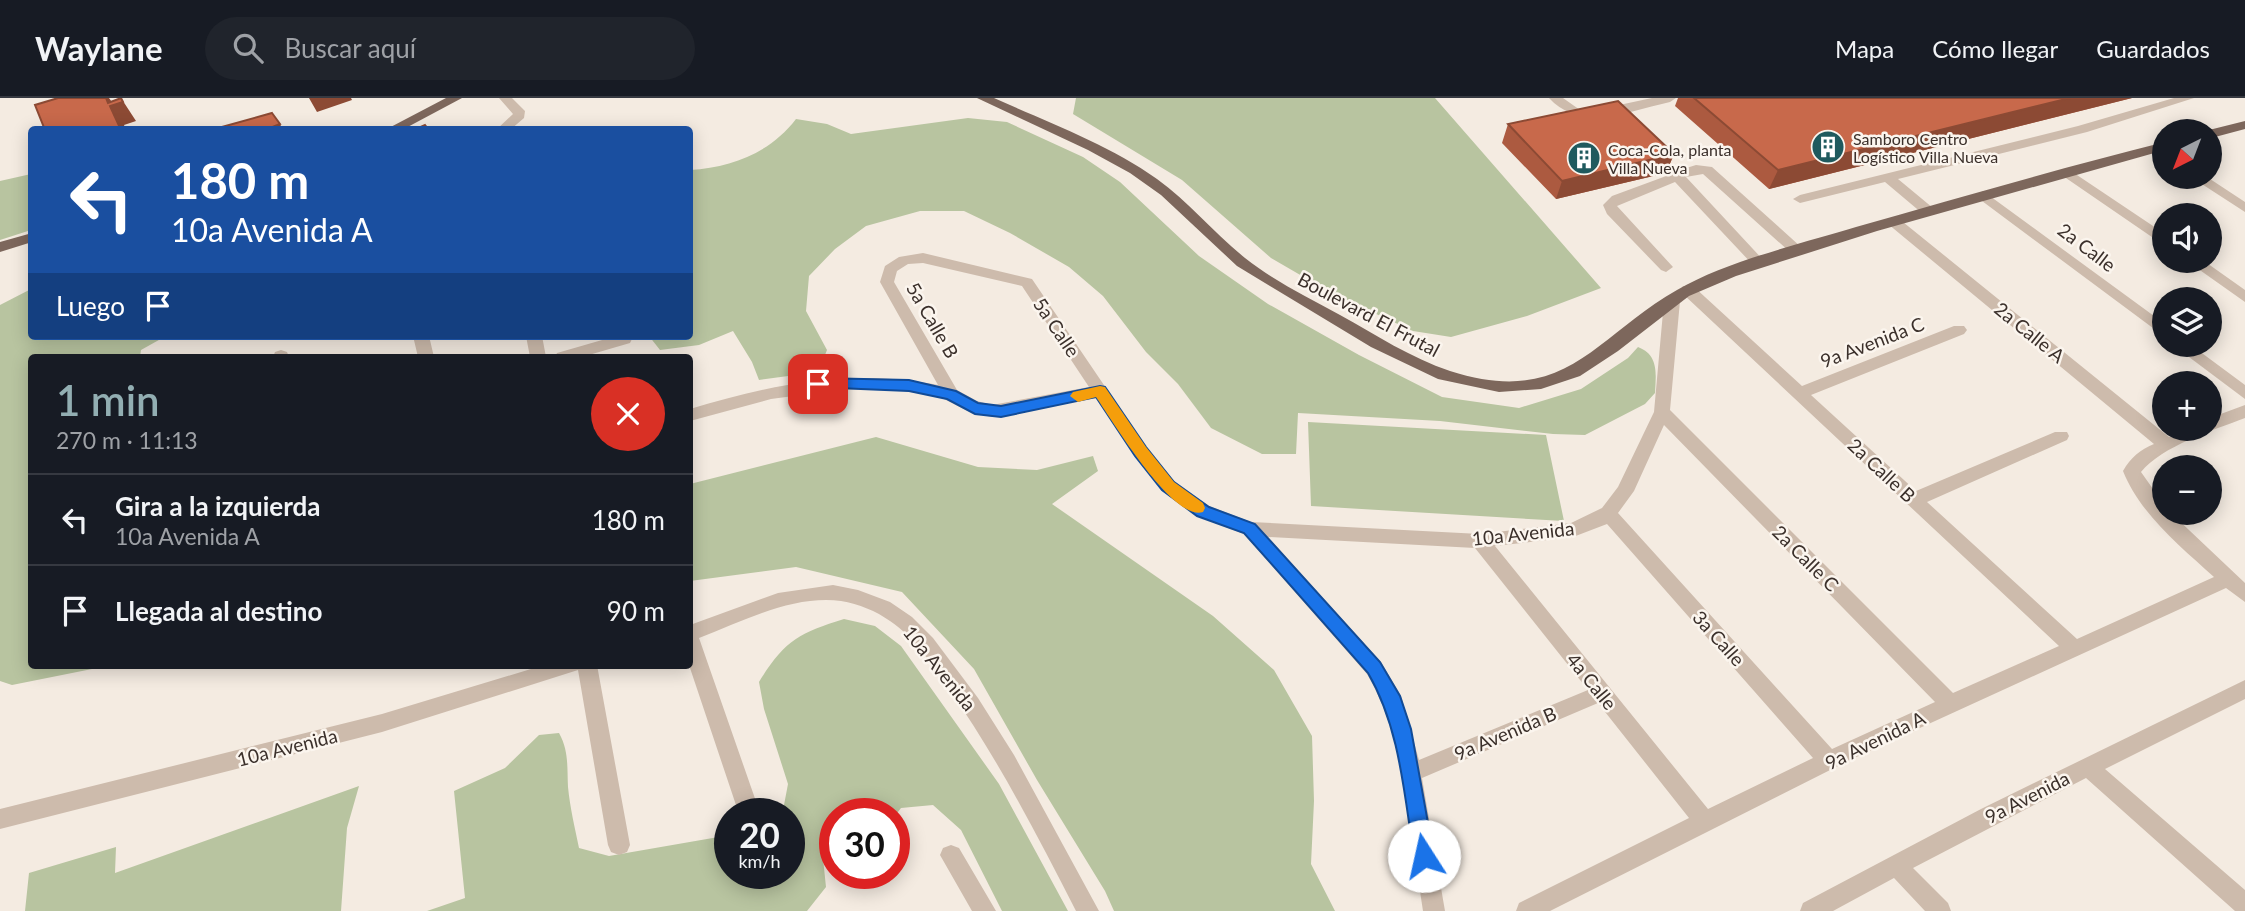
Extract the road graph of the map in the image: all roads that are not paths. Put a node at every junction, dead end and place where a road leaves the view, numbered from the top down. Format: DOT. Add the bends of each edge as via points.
graph roads {
  1 [pos="457,98"];
  2 [pos="505,98"];
  3 [pos="983,98"];
  4 [pos="1555,98"];
  5 [pos="1670,98"];
  6 [pos="2189,98"];
  7 [pos="399,126"];
  8 [pos="507,126"];
  9 [pos="2243,128"];
  10 [pos="2222,132"];
  11 [pos="2152,152"];
  12 [pos="1661,155"];
  13 [pos="2068,173"];
  14 [pos="1676,177"];
  15 [pos="1887,177"];
  16 [pos="2216,189"];
  17 [pos="1983,195"];
  18 [pos="1800,199"];
  19 [pos="2245,208"];
  20 [pos="1928,211"];
  21 [pos="1893,221"];
  22 [pos="2152,231"];
  23 [pos="28,238"];
  24 [pos="0,247"];
  25 [pos="1796,250"];
  26 [pos="1759,263"];
  27 [pos="894,265"];
  28 [pos="1666,267"];
  29 [pos="2211,273"];
  30 [pos="1688,290"];
  31 [pos="2245,297"];
  32 [pos="1672,301"];
  33 [pos="2152,322"];
  34 [pos="1959,330"];
  35 [pos="621,340"];
  36 [pos="573,354"];
  37 [pos="2197,357"];
  38 [pos="1100,391"];
  39 [pos="1800,393"];
  40 [pos="2245,393"];
  41 [pos="951,394"];
  42 [pos="2245,411"];
  43 [pos="1662,412"];
  44 [pos="693,414"];
  45 [pos="2222,420"];
  46 [pos="2061,436"];
  47 [pos="2173,441"];
  48 [pos="2166,444"];
  49 [pos="1914,500"];
  50 [pos="1608,513"];
  51 [pos="1250,529"];
  52 [pos="1480,541"];
  53 [pos="2228,579"];
  54 [pos="2245,594"];
  55 [pos="693,631"];
  56 [pos="693,649"];
  57 [pos="2076,650"];
  58 [pos="558,669"];
  59 [pos="588,669"];
  60 [pos="2245,690"];
  61 [pos="1601,693"];
  62 [pos="1950,704"];
  63 [pos="1830,762"];
  64 [pos="2088,767"];
  65 [pos="1410,773"];
  66 [pos="744,798"];
  67 [pos="0,819"];
  68 [pos="1704,820"];
  69 [pos="619,845"];
  70 [pos="951,855"];
  71 [pos="1897,866"];
  72 [pos="2245,905"];
  73 [pos="985,911"];
  74 [pos="1088,911"];
  75 [pos="1434,911"];
  76 [pos="1527,911"];
  77 [pos="1811,911"];
  78 [pos="1940,911"];
  1 -- 7 [label="main road"];
  2 -- 8 [label="street" via="519,111"];
  3 -- 32 [label="main road, Boulevard El Frutal" via="1129,167 1269,281 1446,376 1514,386 1556,380 1602,354"];
  4 -- 5 [label="street" via="1576,113 1591,114"];
  6 -- 15 [label="street"];
  9 -- 10 [label="main road"];
  11 -- 13 [label="main road, Boulevard El Frutal"];
  12 -- 14 [label="street"];
  13 -- 17 [label="main road, Boulevard El Frutal"];
  13 -- 22 [label="street"];
  14 -- 25 [label="street" via="1707,170"];
  14 -- 26 [label="street"];
  14 -- 28 [label="street" via="1610,205"];
  15 -- 18 [label="street"];
  15 -- 20 [label="street"];
  16 -- 19 [label="street"];
  17 -- 20 [label="main road, Boulevard El Frutal"];
  17 -- 33 [label="street, 2a Calle"];
  20 -- 21 [label="main road, Boulevard El Frutal"];
  21 -- 25 [label="main road, Boulevard El Frutal"];
  21 -- 48 [label="street, 2a Calle A"];
  23 -- 24 [label="main road"];
  25 -- 26 [label="main road, Boulevard El Frutal"];
  26 -- 30 [label="main road, Boulevard El Frutal"];
  27 -- 38 [label="street, 5a Calle" via="923,258 1027,282"];
  27 -- 41 [label="street, 5a Calle B" via="887,282"];
  29 -- 31 [label="street"];
  30 -- 32 [label="main road, Boulevard El Frutal"];
  30 -- 39 [label="street, 2a Calle B"];
  32 -- 43 [label="street, 10a Avenida"];
  34 -- 39 [label="street, 9a Avenida C"];
  35 -- 36 [label="street"];
  37 -- 40 [label="street"];
  38 -- 41 [label="street" via="1001,412 975,408"];
  38 -- 51 [label="street, 5a Calle" via="1168,486 1203,511"];
  39 -- 49 [label="street, 2a Calle B"];
  41 -- 44 [label="street" via="909,385 818,384"];
  42 -- 45 [label="street"];
  43 -- 50 [label="street, 10a Avenida" via="1625,491"];
  43 -- 62 [label="street, 2a Calle C"];
  46 -- 49 [label="street"];
  47 -- 48 [label="street"];
  48 -- 53 [label="street" via="2137,463 2133,480"];
  49 -- 57 [label="street, 2a Calle B"];
  50 -- 52 [label="street, 10a Avenida" via="1573,530"];
  50 -- 63 [label="street, 3a Calle"];
  51 -- 52 [label="street, 10a Avenida"];
  51 -- 65 [label="street, 5a Calle" via="1374,668 1391,696"];
  52 -- 61 [label="street, 4a Calle"];
  53 -- 54 [label="street"];
  53 -- 57 [label="street, 9a Avenida A"];
  55 -- 74 [label="street, 10a Avenida" via="811,594 860,599 898,617 930,649 994,740"];
  56 -- 66 [label="street"];
  57 -- 62 [label="street, 9a Avenida A"];
  58 -- 67 [label="street, 10a Avenida" via="382,723"];
  59 -- 69 [label="street"];
  60 -- 64 [label="street, 9a Avenida"];
  61 -- 65 [label="street, 9a Avenida B"];
  61 -- 68 [label="street, 4a Calle"];
  62 -- 63 [label="street, 9a Avenida A"];
  63 -- 68 [label="street, 9a Avenida A"];
  64 -- 71 [label="street, 9a Avenida"];
  64 -- 72 [label="street"];
  65 -- 75 [label="street, 5a Calle"];
  68 -- 76 [label="street, 9a Avenida A"];
  70 -- 73 [label="street"];
  71 -- 77 [label="street, 9a Avenida"];
  71 -- 78 [label="street"];
}
